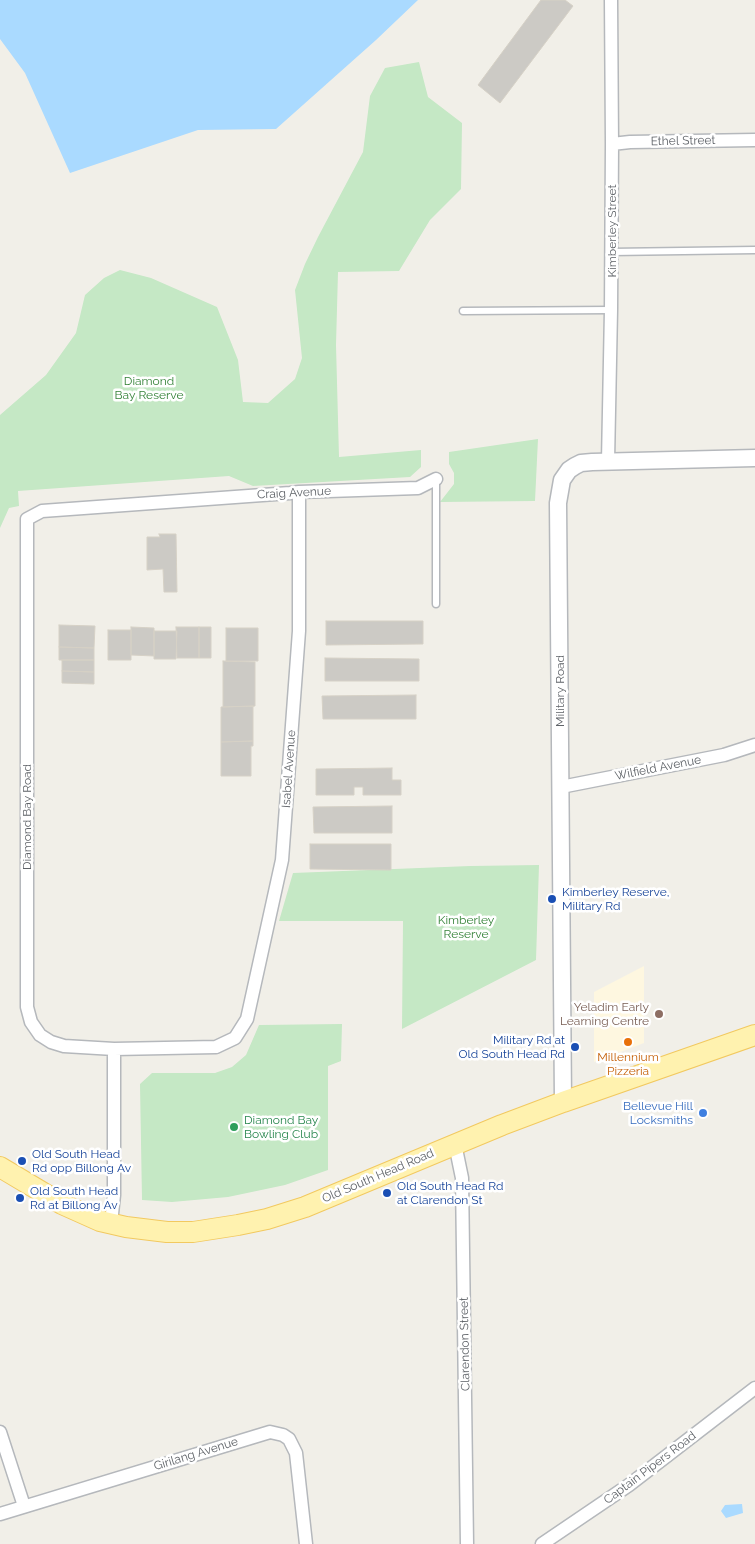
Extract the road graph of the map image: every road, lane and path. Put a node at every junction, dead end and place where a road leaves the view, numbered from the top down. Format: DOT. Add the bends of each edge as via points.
graph roads {
  1 [pos="610,0"];
  2 [pos="755,140"];
  3 [pos="612,144"];
  4 [pos="755,250"];
  5 [pos="611,252"];
  6 [pos="611,310"];
  7 [pos="463,311"];
  8 [pos="755,458"];
  9 [pos="608,461"];
  10 [pos="436,479"];
  11 [pos="298,492"];
  12 [pos="27,519"];
  13 [pos="436,604"];
  14 [pos="755,745"];
  15 [pos="560,787"];
  16 [pos="755,1035"];
  17 [pos="234,1038"];
  18 [pos="114,1048"];
  19 [pos="563,1102"];
  20 [pos="455,1144"];
  21 [pos="0,1167"];
  22 [pos="111,1223"];
  23 [pos="755,1388"];
  24 [pos="0,1432"];
  25 [pos="24,1506"];
  26 [pos="0,1514"];
  27 [pos="306,1544"];
  28 [pos="467,1544"];
  29 [pos="542,1544"];
  1 -- 3 [label="street, Kimberley Street"];
  2 -- 3 [label="street, Ethel Street"];
  3 -- 5 [label="street, Kimberley Street"];
  4 -- 5 [label="lane"];
  5 -- 6 [label="street, Kimberley Street"];
  6 -- 7 [label="lane"];
  6 -- 9 [label="street, Kimberley Street"];
  8 -- 9 [label="street, Military Road"];
  9 -- 15 [label="street, Military Road" via="581,463 569,470 558,495"];
  10 -- 11 [label="street, Craig Avenue" via="418,488"];
  10 -- 13 [label="lane, Craig Avenue"];
  11 -- 12 [label="street, Craig Avenue" via="42,511"];
  11 -- 17 [label="street, Isabel Avenue" via="299,631 282,860 247,1020"];
  12 -- 18 [label="street, Diamond Bay Road" via="27,1007 31,1022 40,1035 51,1042 64,1046"];
  14 -- 15 [label="street, Wilfield Avenue" via="724,755"];
  15 -- 19 [label="street, Military Road"];
  16 -- 19 [label="main road, Old South Head Road"];
  17 -- 18 [label="street, Diamond Bay Road" via="216,1047"];
  18 -- 22 [label="street" via="114,1195"];
  19 -- 20 [label="main road, Old South Head Road"];
  20 -- 22 [label="main road, Old South Head Road" via="340,1193 267,1219 193,1232 144,1230"];
  20 -- 28 [label="street, Clarendon Street" via="462,1178"];
  21 -- 22 [label="main road, Old South Head Road" via="62,1204"];
  23 -- 29 [label="street, Captain Pipers Road" via="630,1485"];
  24 -- 25 [label="street"];
  25 -- 26 [label="street, Girilang Avenue"];
  25 -- 27 [label="street, Girilang Avenue" via="270,1432 283,1435 296,1453"];
}
